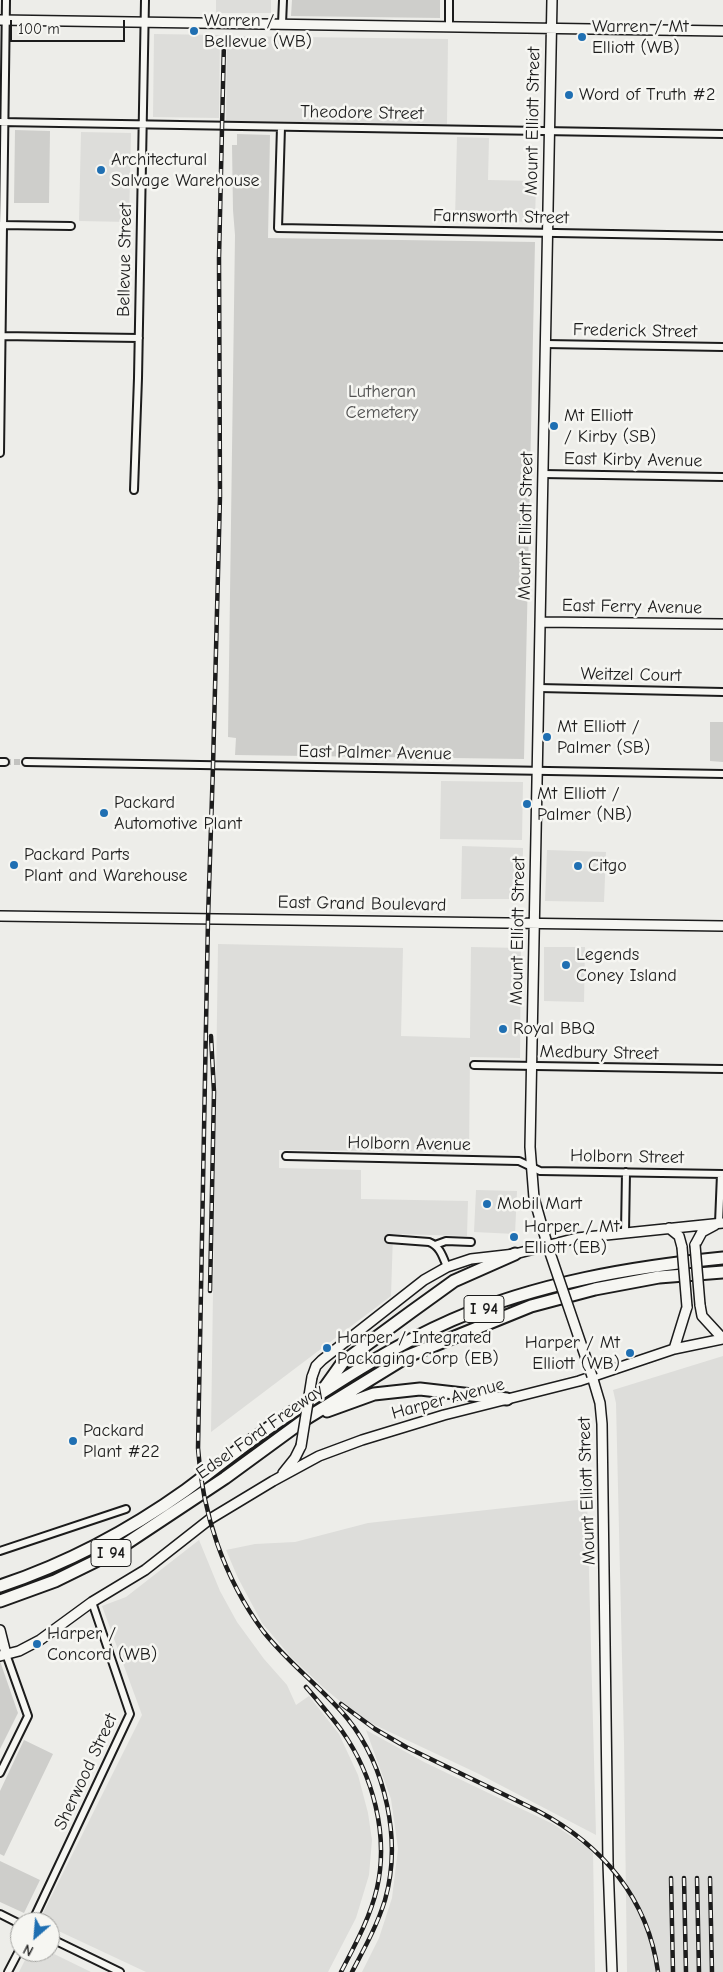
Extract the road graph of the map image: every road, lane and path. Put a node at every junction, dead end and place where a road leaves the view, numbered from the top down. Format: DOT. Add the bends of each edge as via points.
graph roads {
  1 [pos="6,0"];
  2 [pos="145,0"];
  3 [pos="283,0"];
  4 [pos="449,0"];
  5 [pos="552,0"];
  6 [pos="3,21"];
  7 [pos="144,22"];
  8 [pos="282,24"];
  9 [pos="448,27"];
  10 [pos="551,29"];
  11 [pos="723,31"];
  12 [pos="2,122"];
  13 [pos="142,125"];
  14 [pos="281,127"];
  15 [pos="550,131"];
  16 [pos="723,134"];
  17 [pos="2,225"];
  18 [pos="71,226"];
  19 [pos="548,233"];
  20 [pos="723,236"];
  21 [pos="1,336"];
  22 [pos="139,338"];
  23 [pos="546,344"];
  24 [pos="723,347"];
  25 [pos="0,453"];
  26 [pos="543,474"];
  27 [pos="723,477"];
  28 [pos="134,490"];
  29 [pos="540,622"];
  30 [pos="723,624"];
  31 [pos="539,688"];
  32 [pos="723,692"];
  33 [pos="26,762"];
  34 [pos="538,771"];
  35 [pos="723,774"];
  36 [pos="0,916"];
  37 [pos="534,923"];
  38 [pos="723,926"];
  39 [pos="474,1065"];
  40 [pos="532,1066"];
  41 [pos="723,1069"];
  42 [pos="286,1156"];
  43 [pos="531,1166"];
  44 [pos="626,1172"];
  45 [pos="722,1174"];
  46 [pos="720,1223"];
  47 [pos="669,1228"];
  48 [pos="625,1232"];
  49 [pos="389,1239"];
  50 [pos="471,1242"];
  51 [pos="435,1245"];
  52 [pos="548,1247"];
  53 [pos="515,1254"];
  54 [pos="723,1258"];
  55 [pos="447,1267"];
  56 [pos="723,1272"];
  57 [pos="723,1339"];
  58 [pos="674,1349"];
  59 [pos="592,1376"];
  60 [pos="321,1394"];
  61 [pos="507,1399"];
  62 [pos="307,1418"];
  63 [pos="301,1446"];
  64 [pos="315,1458"];
  65 [pos="273,1481"];
  66 [pos="126,1509"];
  67 [pos="0,1551"];
  68 [pos="0,1586"];
  69 [pos="0,1601"];
  70 [pos="92,1602"];
  71 [pos="0,1630"];
  72 [pos="3,1655"];
  73 [pos="0,1773"];
  74 [pos="37,1912"];
  75 [pos="60,1943"];
  76 [pos="109,1970"];
  77 [pos="120,1972"];
  78 [pos="612,1972"];
  1 -- 6 [label="street"];
  2 -- 7 [label="street, Bellevue Street"];
  3 -- 8 [label="street"];
  4 -- 9 [label="street"];
  5 -- 10 [label="main road, Mount Elliott Street"];
  6 -- 7 [label="main road"];
  6 -- 12 [label="street"];
  7 -- 8 [label="main road"];
  7 -- 13 [label="street, Bellevue Street"];
  8 -- 9 [label="main road"];
  9 -- 10 [label="main road"];
  10 -- 11 [label="main road"];
  10 -- 15 [label="main road, Mount Elliott Street"];
  12 -- 13 [label="street, Theodore Street"];
  12 -- 17 [label="street"];
  13 -- 14 [label="street, Theodore Street"];
  13 -- 22 [label="street, Bellevue Street"];
  14 -- 15 [label="street, Theodore Street"];
  14 -- 19 [label="street, Farnsworth Street" via="278,228"];
  15 -- 16 [label="street, Theodore Street"];
  15 -- 19 [label="main road, Mount Elliott Street"];
  17 -- 18 [label="street"];
  17 -- 21 [label="street"];
  19 -- 20 [label="street, Farnsworth Street"];
  19 -- 23 [label="main road, Mount Elliott Street"];
  21 -- 22 [label="street"];
  21 -- 25 [label="street"];
  22 -- 28 [label="street, Bellevue Street"];
  23 -- 24 [label="street, Frederick Street"];
  23 -- 26 [label="main road, Mount Elliott Street"];
  26 -- 27 [label="street, East Kirby Avenue"];
  26 -- 29 [label="main road, Mount Elliott Street"];
  29 -- 30 [label="main road, East Ferry Avenue"];
  29 -- 31 [label="main road, Mount Elliott Street"];
  31 -- 32 [label="street, Weitzel Court"];
  31 -- 34 [label="main road, Mount Elliott Street"];
  33 -- 34 [label="street, East Palmer Avenue"];
  34 -- 35 [label="street, East Palmer Avenue"];
  34 -- 37 [label="main road, Mount Elliott Street"];
  36 -- 37 [label="main road, East Grand Boulevard"];
  37 -- 38 [label="main road, East Grand Boulevard"];
  37 -- 40 [label="main road, Mount Elliott Street"];
  39 -- 40 [label="street, Medbury Street"];
  40 -- 41 [label="street, Medbury Street"];
  40 -- 43 [label="main road, Mount Elliott Street"];
  42 -- 43 [label="street, Holborn Avenue" via="519,1161"];
  43 -- 44 [label="street, Holborn Street" via="540,1170"];
  43 -- 52 [label="main road, Mount Elliott Street" via="535,1200"];
  44 -- 45 [label="street, Holborn Street"];
  44 -- 48 [label="street"];
  45 -- 46 [label="street"];
  46 -- 47 [label="main road, Harper Avenue"];
  46 -- 57 [label="main road, bridge" via="702,1232 695,1245 702,1316"];
  47 -- 48 [label="main road, Harper Avenue"];
  47 -- 58 [label="main road, bridge" via="679,1236 682,1247 687,1307"];
  48 -- 52 [label="main road, Harper Avenue" via="577,1238"];
  49 -- 51 [label="street"];
  50 -- 51 [label="street" via="446,1241"];
  51 -- 55 [label="street"];
  52 -- 53 [label="main road, Harper Avenue"];
  52 -- 59 [label="main road, Mount Elliott Street, bridge"];
  53 -- 55 [label="main road, Harper Avenue"];
  53 -- 60 [label="highway" via="454,1281 411,1312 343,1362"];
  54 -- 60 [label="highway, Edsel Ford Freeway / I 94" via="601,1274 514,1298 452,1320 383,1355"];
  55 -- 63 [label="main road, Harper Avenue, bridge" via="424,1280 316,1366"];
  56 -- 62 [label="highway, Edsel Ford Freeway / I 94" via="636,1281 531,1306 408,1356"];
  57 -- 58 [label="main road, Harper Avenue"];
  58 -- 59 [label="main road, Harper Avenue"];
  59 -- 61 [label="main road, Harper Avenue"];
  59 -- 78 [label="main road, Mount Elliott Street" via="602,1424"];
  60 -- 68 [label="highway, Edsel Ford Freeway / I 94" via="270,1427 186,1490 130,1525 60,1563"];
  61 -- 62 [label="highway" via="420,1389 374,1394"];
  61 -- 64 [label="main road, Harper Avenue" via="362,1440"];
  62 -- 69 [label="highway, Edsel Ford Freeway / I 94" via="112,1553 55,1581"];
  63 -- 64 [label="main road" via="305,1455"];
  63 -- 65 [label="main road, Harper Avenue" via="290,1465"];
  64 -- 65 [label="main road, Harper Avenue"];
  65 -- 70 [label="main road, Harper Avenue" via="210,1519 145,1570"];
  66 -- 67 [label="street"];
  70 -- 72 [label="main road, Harper Avenue" via="40,1640"];
  70 -- 74 [label="street, Sherwood Street" via="130,1714"];
  71 -- 72 [label="main road"];
  72 -- 73 [label="street" via="28,1716"];
  75 -- 76 [label="street"];
  76 -- 77 [label="street"];
}
